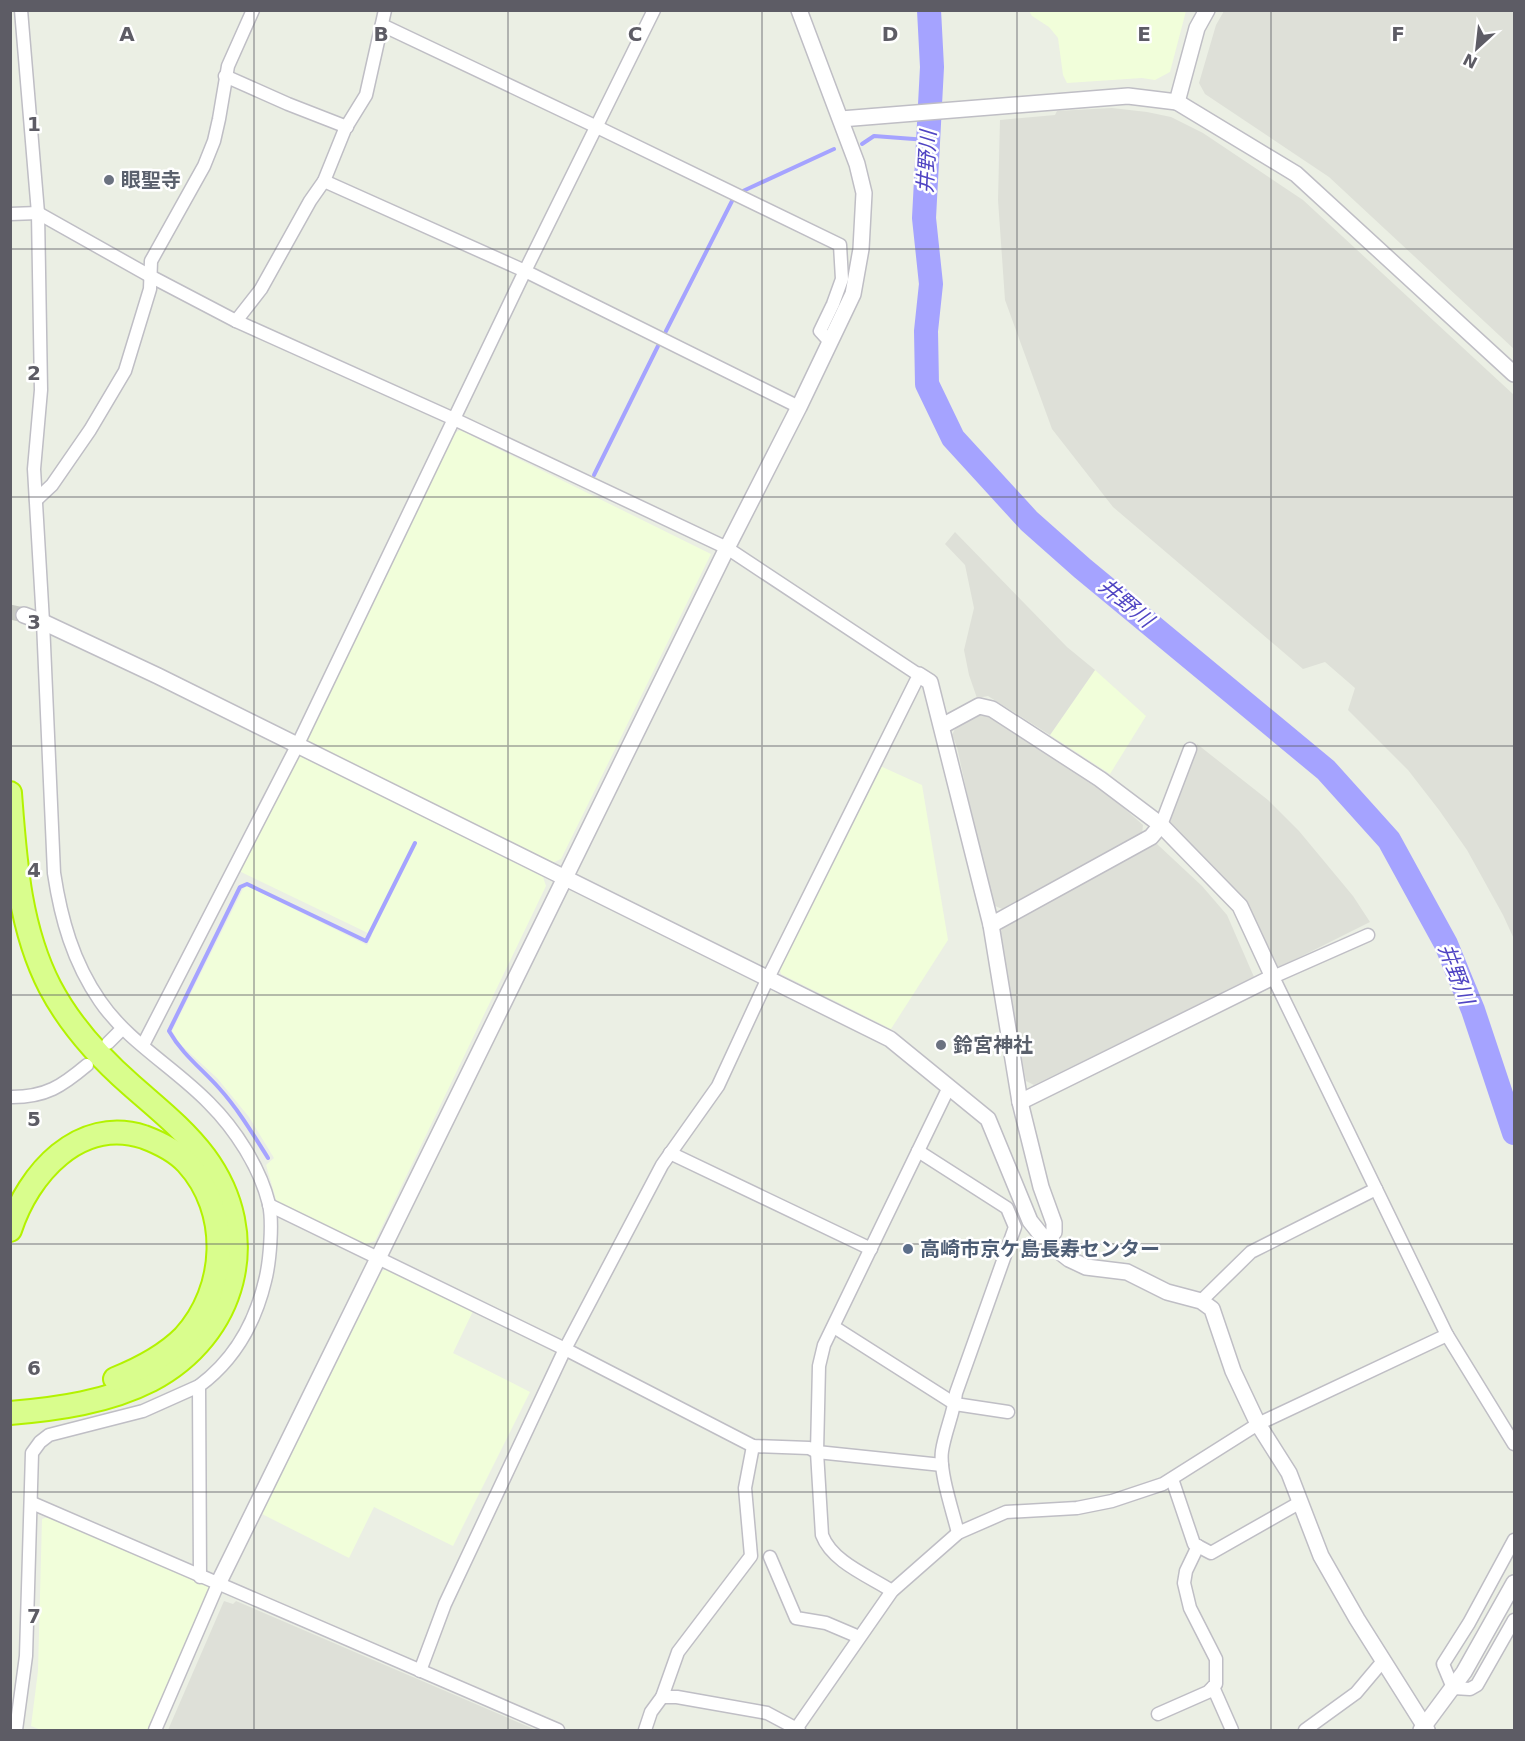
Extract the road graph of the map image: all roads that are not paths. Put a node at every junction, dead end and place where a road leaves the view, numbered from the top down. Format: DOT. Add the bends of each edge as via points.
graph roads {
  1 [pos="21,10"];
  2 [pos="253,10"];
  3 [pos="385,10"];
  4 [pos="654,10"];
  5 [pos="799,10"];
  6 [pos="1207,10"];
  7 [pos="382,25"];
  8 [pos="225,76"];
  9 [pos="1177,102"];
  10 [pos="841,119"];
  11 [pos="347,127"];
  12 [pos="597,127"];
  13 [pos="324,181"];
  14 [pos="38,213"];
  15 [pos="10,214"];
  16 [pos="525,271"];
  17 [pos="150,276"];
  18 [pos="236,321"];
  19 [pos="830,342"];
  20 [pos="1515,374"];
  21 [pos="799,407"];
  22 [pos="454,419"];
  23 [pos="36,500"];
  24 [pos="727,548"];
  25 [pos="24,615"];
  26 [pos="43,622"];
  27 [pos="919,675"];
  28 [pos="942,726"];
  29 [pos="297,746"];
  30 [pos="1190,749"];
  31 [pos="10,793"];
  32 [pos="1161,825"];
  33 [pos="566,878"];
  34 [pos="991,925"];
  35 [pos="1368,935"];
  36 [pos="1273,977"];
  37 [pos="768,978"];
  38 [pos="122,1029"];
  39 [pos="108,1043"];
  40 [pos="143,1046"];
  41 [pos="87,1065"];
  42 [pos="949,1087"];
  43 [pos="12,1097"];
  44 [pos="1020,1102"];
  45 [pos="918,1151"];
  46 [pos="670,1154"];
  47 [pos="1376,1189"];
  48 [pos="269,1205"];
  49 [pos="10,1230"];
  50 [pos="1046,1241"];
  51 [pos="871,1249"];
  52 [pos="379,1257"];
  53 [pos="1201,1301"];
  54 [pos="834,1327"];
  55 [pos="1447,1335"];
  56 [pos="565,1349"];
  57 [pos="199,1386"];
  58 [pos="10,1400"];
  59 [pos="955,1404"];
  60 [pos="1008,1412"];
  61 [pos="10,1413"];
  62 [pos="1258,1424"];
  63 [pos="1515,1444"];
  64 [pos="753,1446"];
  65 [pos="817,1452"];
  66 [pos="942,1465"];
  67 [pos="1172,1479"];
  68 [pos="32,1503"];
  69 [pos="1299,1503"];
  70 [pos="958,1533"];
  71 [pos="1515,1540"];
  72 [pos="1198,1546"];
  73 [pos="770,1557"];
  74 [pos="200,1577"];
  75 [pos="1515,1583"];
  76 [pos="218,1584"];
  77 [pos="892,1590"];
  78 [pos="1515,1620"];
  79 [pos="859,1637"];
  80 [pos="1383,1661"];
  81 [pos="420,1671"];
  82 [pos="1213,1687"];
  83 [pos="1453,1688"];
  84 [pos="662,1697"];
  85 [pos="1158,1714"];
  86 [pos="10,1729"];
  87 [pos="1424,1729"];
  88 [pos="797,1730"];
  89 [pos="16,1731"];
  90 [pos="155,1731"];
  91 [pos="558,1731"];
  92 [pos="645,1731"];
  93 [pos="1232,1731"];
  94 [pos="1305,1731"];
  1 -- 14 [label="street"];
  2 -- 8 [label="street"];
  3 -- 7 [label="street"];
  4 -- 12 [label="street"];
  5 -- 10 [label="street"];
  6 -- 9 [label="street" via="1197,28"];
  7 -- 11 [label="street" via="366,95"];
  7 -- 12 [label="street"];
  8 -- 11 [label="street"];
  8 -- 17 [label="street" via="214,141 151,261"];
  9 -- 10 [label="street" via="1128,96"];
  9 -- 20 [label="street" via="1296,174"];
  10 -- 19 [label="street" via="864,194 862,238 853,294"];
  11 -- 13 [label="street"];
  12 -- 16 [label="street"];
  12 -- 19 [label="street" via="840,245 842,279 820,331"];
  13 -- 16 [label="street"];
  13 -- 18 [label="street" via="261,289"];
  14 -- 15 [label="street"];
  14 -- 17 [label="street"];
  14 -- 23 [label="street" via="41,390 34,469"];
  16 -- 21 [label="street"];
  16 -- 22 [label="street"];
  17 -- 18 [label="street"];
  17 -- 23 [label="street" via="150,289 124,371 90,430 52,485"];
  18 -- 22 [label="street"];
  19 -- 21 [label="street"];
  21 -- 24 [label="street"];
  22 -- 24 [label="street"];
  22 -- 29 [label="street"];
  23 -- 26 [label="street"];
  24 -- 27 [label="street"];
  24 -- 33 [label="street"];
  25 -- 26 [label="street"];
  26 -- 29 [label="street"];
  26 -- 38 [label="street" via="54,873 60,909 83,974"];
  27 -- 28 [label="street" via="930,682"];
  27 -- 37 [label="street"];
  28 -- 32 [label="street" via="979,706 992,709 1100,779"];
  28 -- 34 [label="street"];
  29 -- 33 [label="street"];
  29 -- 40 [label="street"];
  30 -- 32 [label="street"];
  31 -- 61 [label="highway" via="20,891 33,946 50,987 67,1015 106,1062 190,1138 206,1158 228,1200 237,1245 231,1288 221,1310 210,1330 172,1368 117,1393 69,1406"];
  32 -- 34 [label="street" via="1151,837"];
  32 -- 36 [label="street" via="1240,906"];
  33 -- 37 [label="street"];
  33 -- 52 [label="street"];
  34 -- 44 [label="street"];
  35 -- 36 [label="street"];
  36 -- 44 [label="street"];
  36 -- 47 [label="street"];
  37 -- 42 [label="street" via="890,1039"];
  37 -- 46 [label="street" via="718,1086"];
  38 -- 39 [label="street"];
  38 -- 40 [label="street"];
  40 -- 48 [label="street" via="209,1103 237,1136 255,1167"];
  41 -- 43 [label="street" via="48,1092"];
  42 -- 45 [label="street"];
  42 -- 50 [label="street" via="988,1119 1030,1221"];
  44 -- 50 [label="street" via="1054,1223"];
  45 -- 51 [label="street"];
  45 -- 59 [label="street" via="1007,1208 1015,1227"];
  46 -- 51 [label="street"];
  46 -- 56 [label="street"];
  47 -- 53 [label="street" via="1251,1252"];
  47 -- 55 [label="street"];
  48 -- 52 [label="street"];
  48 -- 57 [label="street" via="270,1243 260,1302 242,1340 215,1374"];
  49 -- 58 [label="highway" via="27,1190 56,1156 92,1137 135,1134 171,1150 199,1178 216,1220 219,1244 218,1265 207,1302 197,1320 168,1350 136,1370 105,1382"];
  50 -- 53 [label="street" via="1086,1267 1127,1272 1167,1292"];
  51 -- 54 [label="street"];
  52 -- 56 [label="street"];
  52 -- 76 [label="street"];
  53 -- 62 [label="street" via="1216,1317 1233,1371"];
  54 -- 59 [label="street"];
  54 -- 65 [label="street" via="819,1366"];
  55 -- 62 [label="street"];
  55 -- 63 [label="street"];
  56 -- 64 [label="street"];
  56 -- 81 [label="street" via="445,1604"];
  57 -- 68 [label="street" via="143,1411 49,1435 32,1453"];
  57 -- 74 [label="street"];
  59 -- 60 [label="street"];
  59 -- 66 [label="street"];
  62 -- 67 [label="street"];
  62 -- 69 [label="street" via="1289,1473"];
  64 -- 65 [label="street" via="809,1448"];
  64 -- 84 [label="street" via="746,1488 751,1556 678,1653"];
  65 -- 66 [label="street"];
  65 -- 77 [label="street" via="826,1546"];
  66 -- 70 [label="street"];
  67 -- 70 [label="street" via="1112,1501 1077,1508 1006,1512"];
  67 -- 72 [label="street" via="1194,1544"];
  68 -- 74 [label="street"];
  68 -- 89 [label="street" via="26,1656"];
  69 -- 72 [label="street" via="1211,1553"];
  69 -- 80 [label="street" via="1321,1556"];
  70 -- 77 [label="street"];
  71 -- 83 [label="street" via="1443,1664"];
  72 -- 82 [label="street" via="1184,1582 1190,1608 1216,1659"];
  73 -- 79 [label="street" via="796,1618 826,1623"];
  74 -- 76 [label="street"];
  75 -- 83 [label="street"];
  76 -- 81 [label="street"];
  76 -- 90 [label="street"];
  77 -- 79 [label="street"];
  78 -- 83 [label="street" via="1477,1685 1470,1689"];
  79 -- 88 [label="street"];
  80 -- 87 [label="street"];
  80 -- 94 [label="street" via="1356,1693"];
  81 -- 91 [label="street"];
  82 -- 85 [label="street"];
  82 -- 93 [label="street"];
  83 -- 87 [label="street"];
  84 -- 88 [label="street" via="767,1713"];
  84 -- 92 [label="street" via="651,1712"];
  86 -- 89 [label="street"];
}
